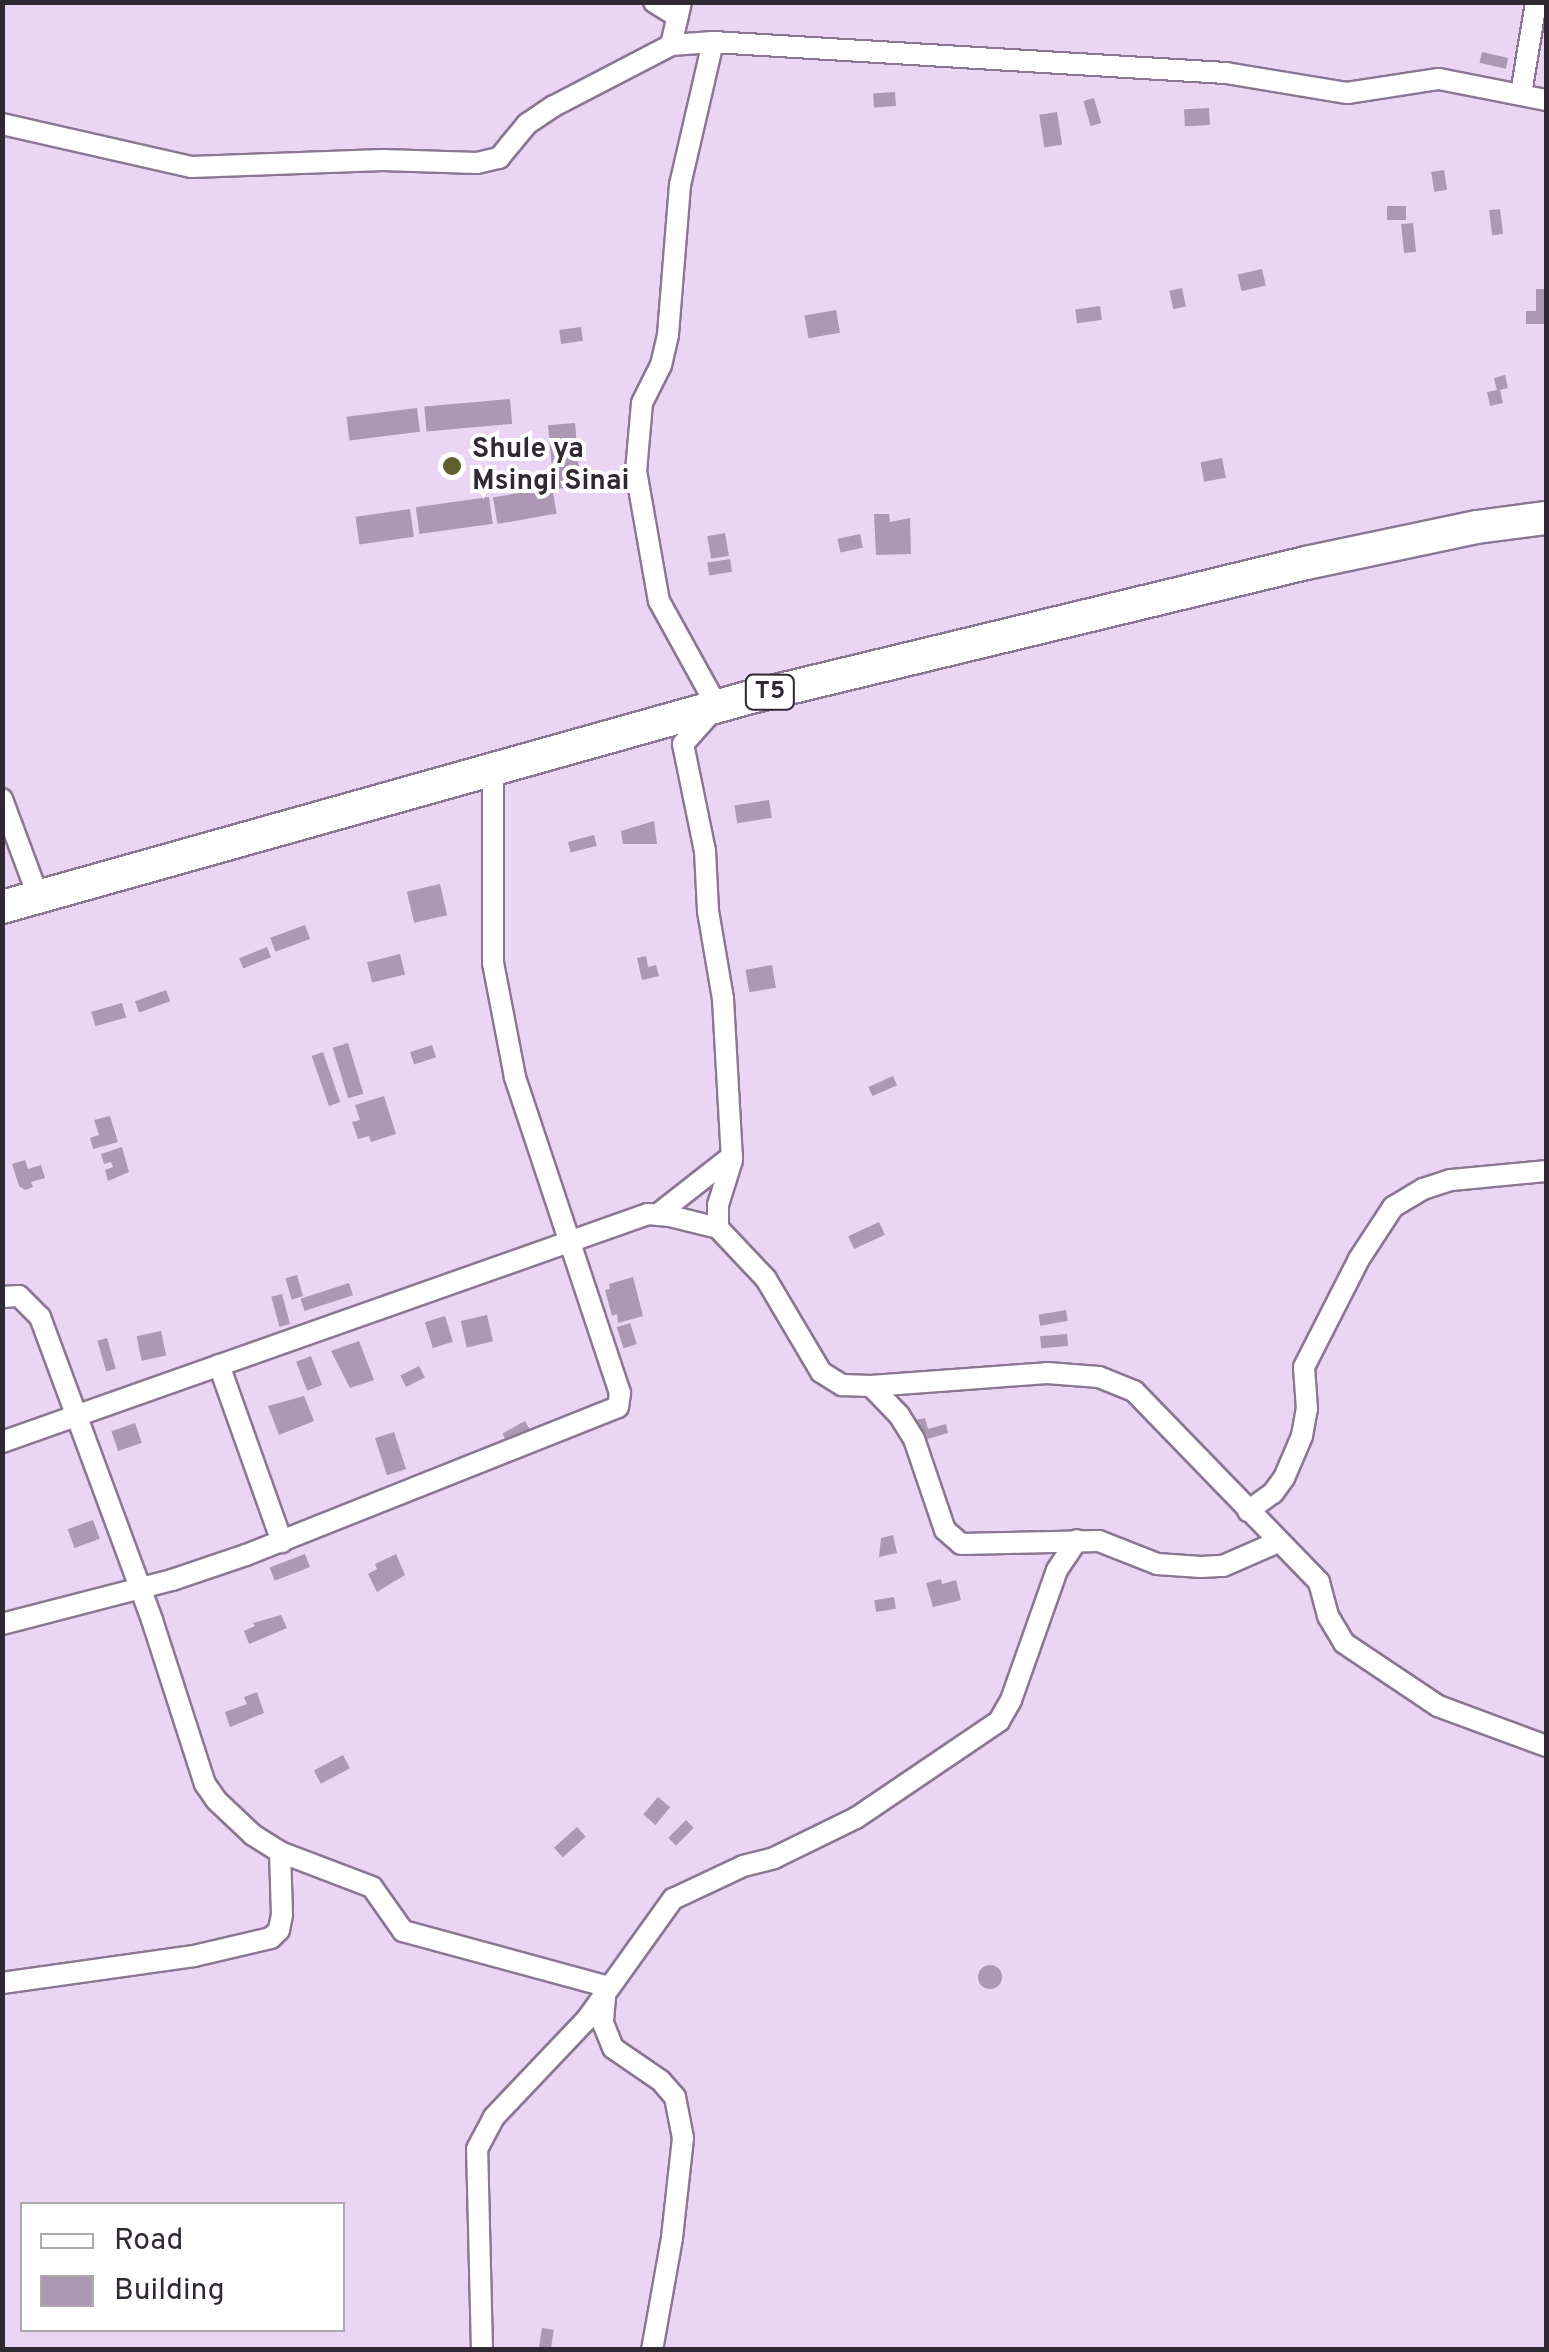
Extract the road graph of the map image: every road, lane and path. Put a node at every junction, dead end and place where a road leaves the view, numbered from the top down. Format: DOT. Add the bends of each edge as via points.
graph roads {
  1 [pos="654,2"];
  2 [pos="1536,2"];
  3 [pos="679,10"];
  4 [pos="713,42"];
  5 [pos="671,45"];
  6 [pos="1521,94"];
  7 [pos="1546,100"];
  8 [pos="2,124"];
  9 [pos="1546,518"];
  10 [pos="717,706"];
  11 [pos="493,768"];
  12 [pos="2,799"];
  13 [pos="38,896"];
  14 [pos="2,907"];
  15 [pos="732,1156"];
  16 [pos="1546,1171"];
  17 [pos="658,1214"];
  18 [pos="718,1228"];
  19 [pos="567,1243"];
  20 [pos="2,1297"];
  21 [pos="218,1365"];
  22 [pos="870,1386"];
  23 [pos="75,1418"];
  24 [pos="2,1442"];
  25 [pos="1248,1511"];
  26 [pos="1077,1540"];
  27 [pos="282,1542"];
  28 [pos="1278,1542"];
  29 [pos="140,1588"];
  30 [pos="2,1624"];
  31 [pos="1546,1746"];
  32 [pos="280,1852"];
  33 [pos="2,1984"];
  34 [pos="606,1986"];
  35 [pos="482,2350"];
  36 [pos="652,2350"];
  1 -- 3 [label="street"];
  2 -- 6 [label="street"];
  3 -- 5 [label="street"];
  4 -- 5 [label="street"];
  4 -- 6 [label="street" via="1226,73 1347,93 1439,79"];
  4 -- 10 [label="street" via="680,185 668,335 642,404 636,471 659,601"];
  5 -- 8 [label="street" via="554,106 527,124 499,158 477,164 383,160 191,168"];
  6 -- 7 [label="street"];
  9 -- 10 [label="highway, T5" via="1150,598"];
  10 -- 11 [label="highway, T5"];
  10 -- 15 [label="street" via="683,744 705,851 723,998"];
  11 -- 13 [label="highway, T5"];
  11 -- 19 [label="street" via="492,963 515,1076"];
  12 -- 13 [label="street"];
  13 -- 14 [label="highway, T5"];
  15 -- 17 [label="street"];
  15 -- 18 [label="street"];
  16 -- 25 [label="street" via="1451,1180 1393,1207 1304,1367 1307,1409 1284,1478"];
  17 -- 18 [label="street"];
  17 -- 19 [label="street"];
  18 -- 22 [label="street" via="766,1279 820,1372 842,1384"];
  19 -- 21 [label="street"];
  19 -- 27 [label="street" via="620,1393 618,1407"];
  20 -- 23 [label="street" via="19,1296 40,1316"];
  21 -- 23 [label="street"];
  21 -- 27 [label="street"];
  22 -- 25 [label="street" via="1006,1373 1099,1377 1134,1391"];
  22 -- 26 [label="street" via="914,1439 952,1539"];
  23 -- 24 [label="street"];
  23 -- 29 [label="street"];
  25 -- 28 [label="street"];
  26 -- 28 [label="street" via="1188,1567 1224,1566"];
  26 -- 34 [label="street" via="1058,1570 998,1721 844,1825 673,1899"];
  27 -- 29 [label="street"];
  28 -- 31 [label="street" via="1319,1582 1335,1631 1357,1653 1458,1716"];
  29 -- 30 [label="street"];
  29 -- 32 [label="street" via="205,1784 231,1816"];
  32 -- 33 [label="street" via="282,1915 271,1938"];
  32 -- 34 [label="street" via="372,1887 403,1931"];
  34 -- 35 [label="street" via="587,2019 481,2134 476,2182"];
  34 -- 36 [label="street" via="603,2023 613,2048 661,2081 681,2116 672,2238"];
}
